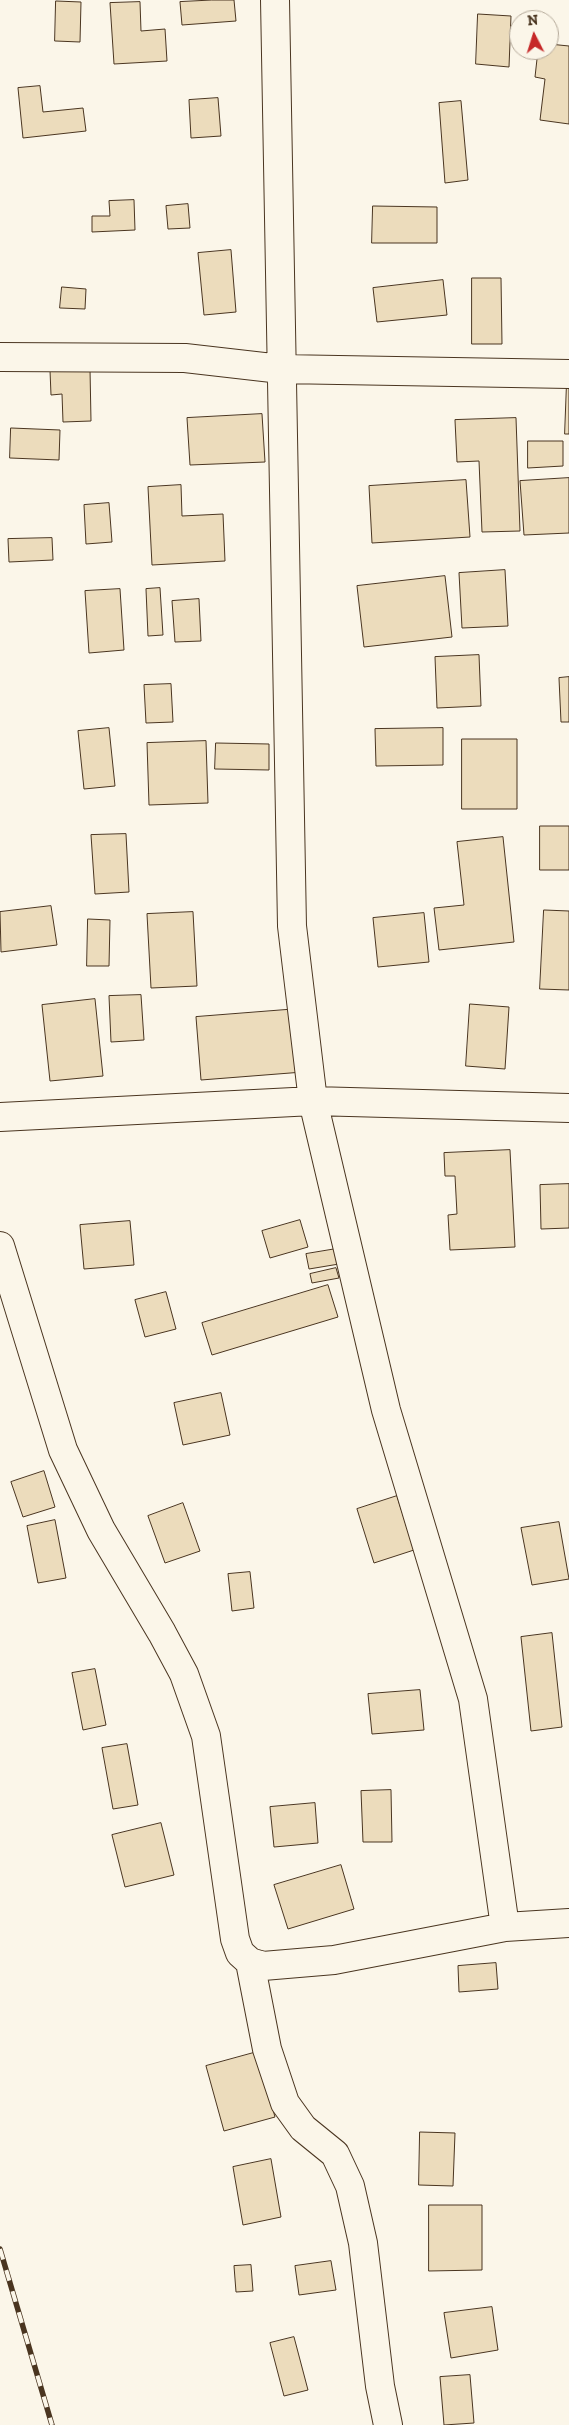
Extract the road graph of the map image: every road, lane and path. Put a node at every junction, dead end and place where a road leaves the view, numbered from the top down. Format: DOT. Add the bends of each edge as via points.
graph roads {
  1 [pos="275,0"];
  2 [pos="0,357"];
  3 [pos="281,369"];
  4 [pos="569,374"];
  5 [pos="313,1101"];
  6 [pos="569,1108"];
  7 [pos="0,1117"];
  8 [pos="0,1246"];
  9 [pos="569,1923"];
  10 [pos="505,1927"];
  11 [pos="250,1962"];
  12 [pos="388,2425"];
  1 -- 3 [label="street"];
  2 -- 3 [label="street" via="185,358"];
  3 -- 4 [label="street"];
  3 -- 5 [label="street" via="292,926"];
  5 -- 6 [label="street"];
  5 -- 7 [label="street"];
  5 -- 10 [label="street" via="386,1410 473,1698"];
  8 -- 11 [label="street" via="63,1450 101,1530 184,1674 206,1736 235,1939 240,1953"];
  9 -- 10 [label="street"];
  10 -- 11 [label="street" via="334,1960 263,1966"];
  11 -- 12 [label="street" via="267,2049 285,2103 303,2128 335,2154 350,2186 363,2243 380,2386"];
}
